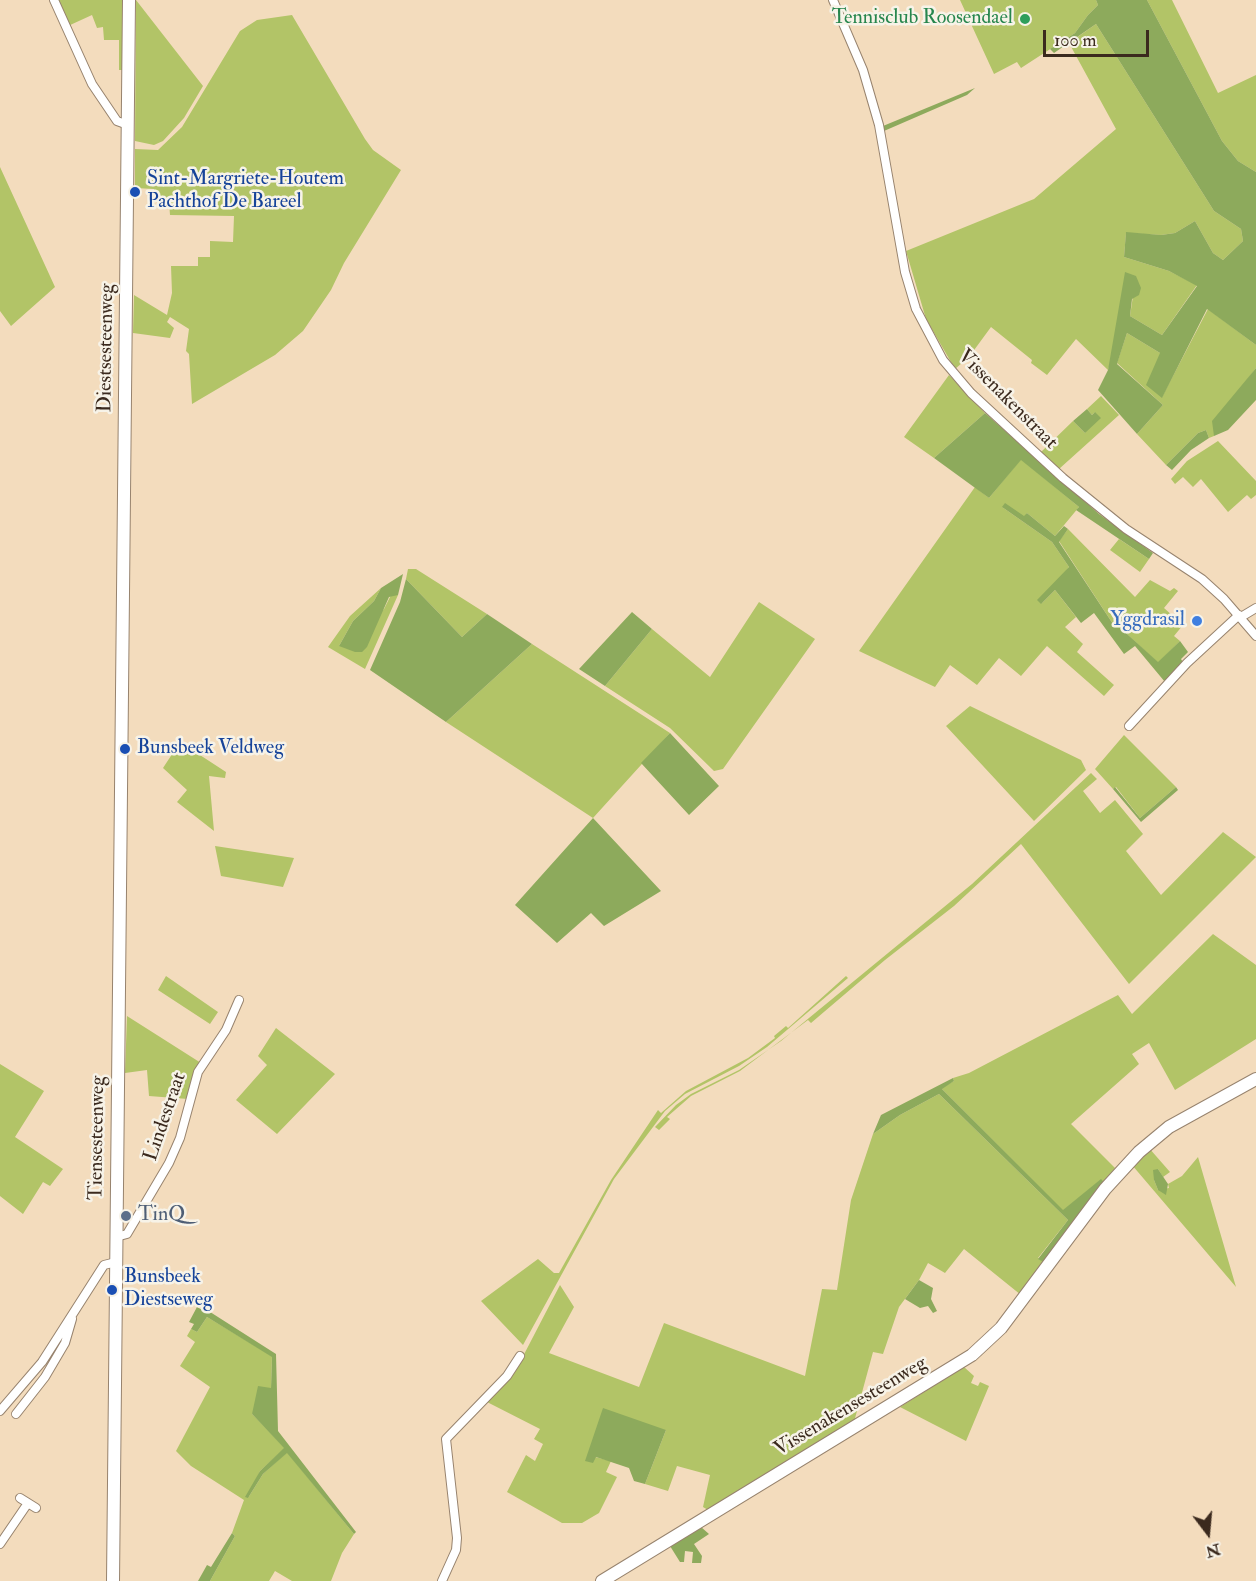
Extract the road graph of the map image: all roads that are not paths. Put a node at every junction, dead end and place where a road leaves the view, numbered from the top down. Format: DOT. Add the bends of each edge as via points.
graph roads {
  1 [pos="54,0"];
  2 [pos="129,0"];
  3 [pos="833,0"];
  4 [pos="128,125"];
  5 [pos="1256,608"];
  6 [pos="1240,616"];
  7 [pos="1256,636"];
  8 [pos="123,696"];
  9 [pos="1129,726"];
  10 [pos="239,1000"];
  11 [pos="1256,1078"];
  12 [pos="116,1237"];
  13 [pos="117,1262"];
  14 [pos="72,1316"];
  15 [pos="520,1356"];
  16 [pos="0,1411"];
  17 [pos="16,1414"];
  18 [pos="36,1508"];
  19 [pos="0,1544"];
  20 [pos="113,1581"];
  21 [pos="442,1581"];
  22 [pos="602,1581"];
  1 -- 4 [label="street" via="93,84 117,121"];
  2 -- 4 [label="main road, Diestsesteenweg"];
  3 -- 6 [label="street, Vissenakenstraat" via="857,53 879,125 905,272 916,309 943,360 971,393 1086,498 1202,579"];
  4 -- 8 [label="main road, Diestsesteenweg"];
  5 -- 6 [label="street"];
  6 -- 7 [label="street, Vissenakenstraat"];
  6 -- 9 [label="street" via="1187,663"];
  8 -- 12 [label="main road, Tiensesteenweg"];
  10 -- 12 [label="street, Lindestraat" via="226,1030 198,1072 180,1138 164,1174 127,1234"];
  11 -- 22 [label="main road, Vissenakensesteenweg" via="1189,1114 1153,1139 1119,1172 1001,1328 972,1355"];
  12 -- 13 [label="main road, Tiensesteenweg"];
  13 -- 14 [label="street" via="104,1265"];
  13 -- 20 [label="main road, Tiensesteenweg"];
  14 -- 16 [label="street" via="42,1362"];
  14 -- 17 [label="street" via="65,1343"];
  15 -- 21 [label="street" via="507,1376 446,1439 458,1538"];
  18 -- 19 [label="street" via="24,1500"];
}
